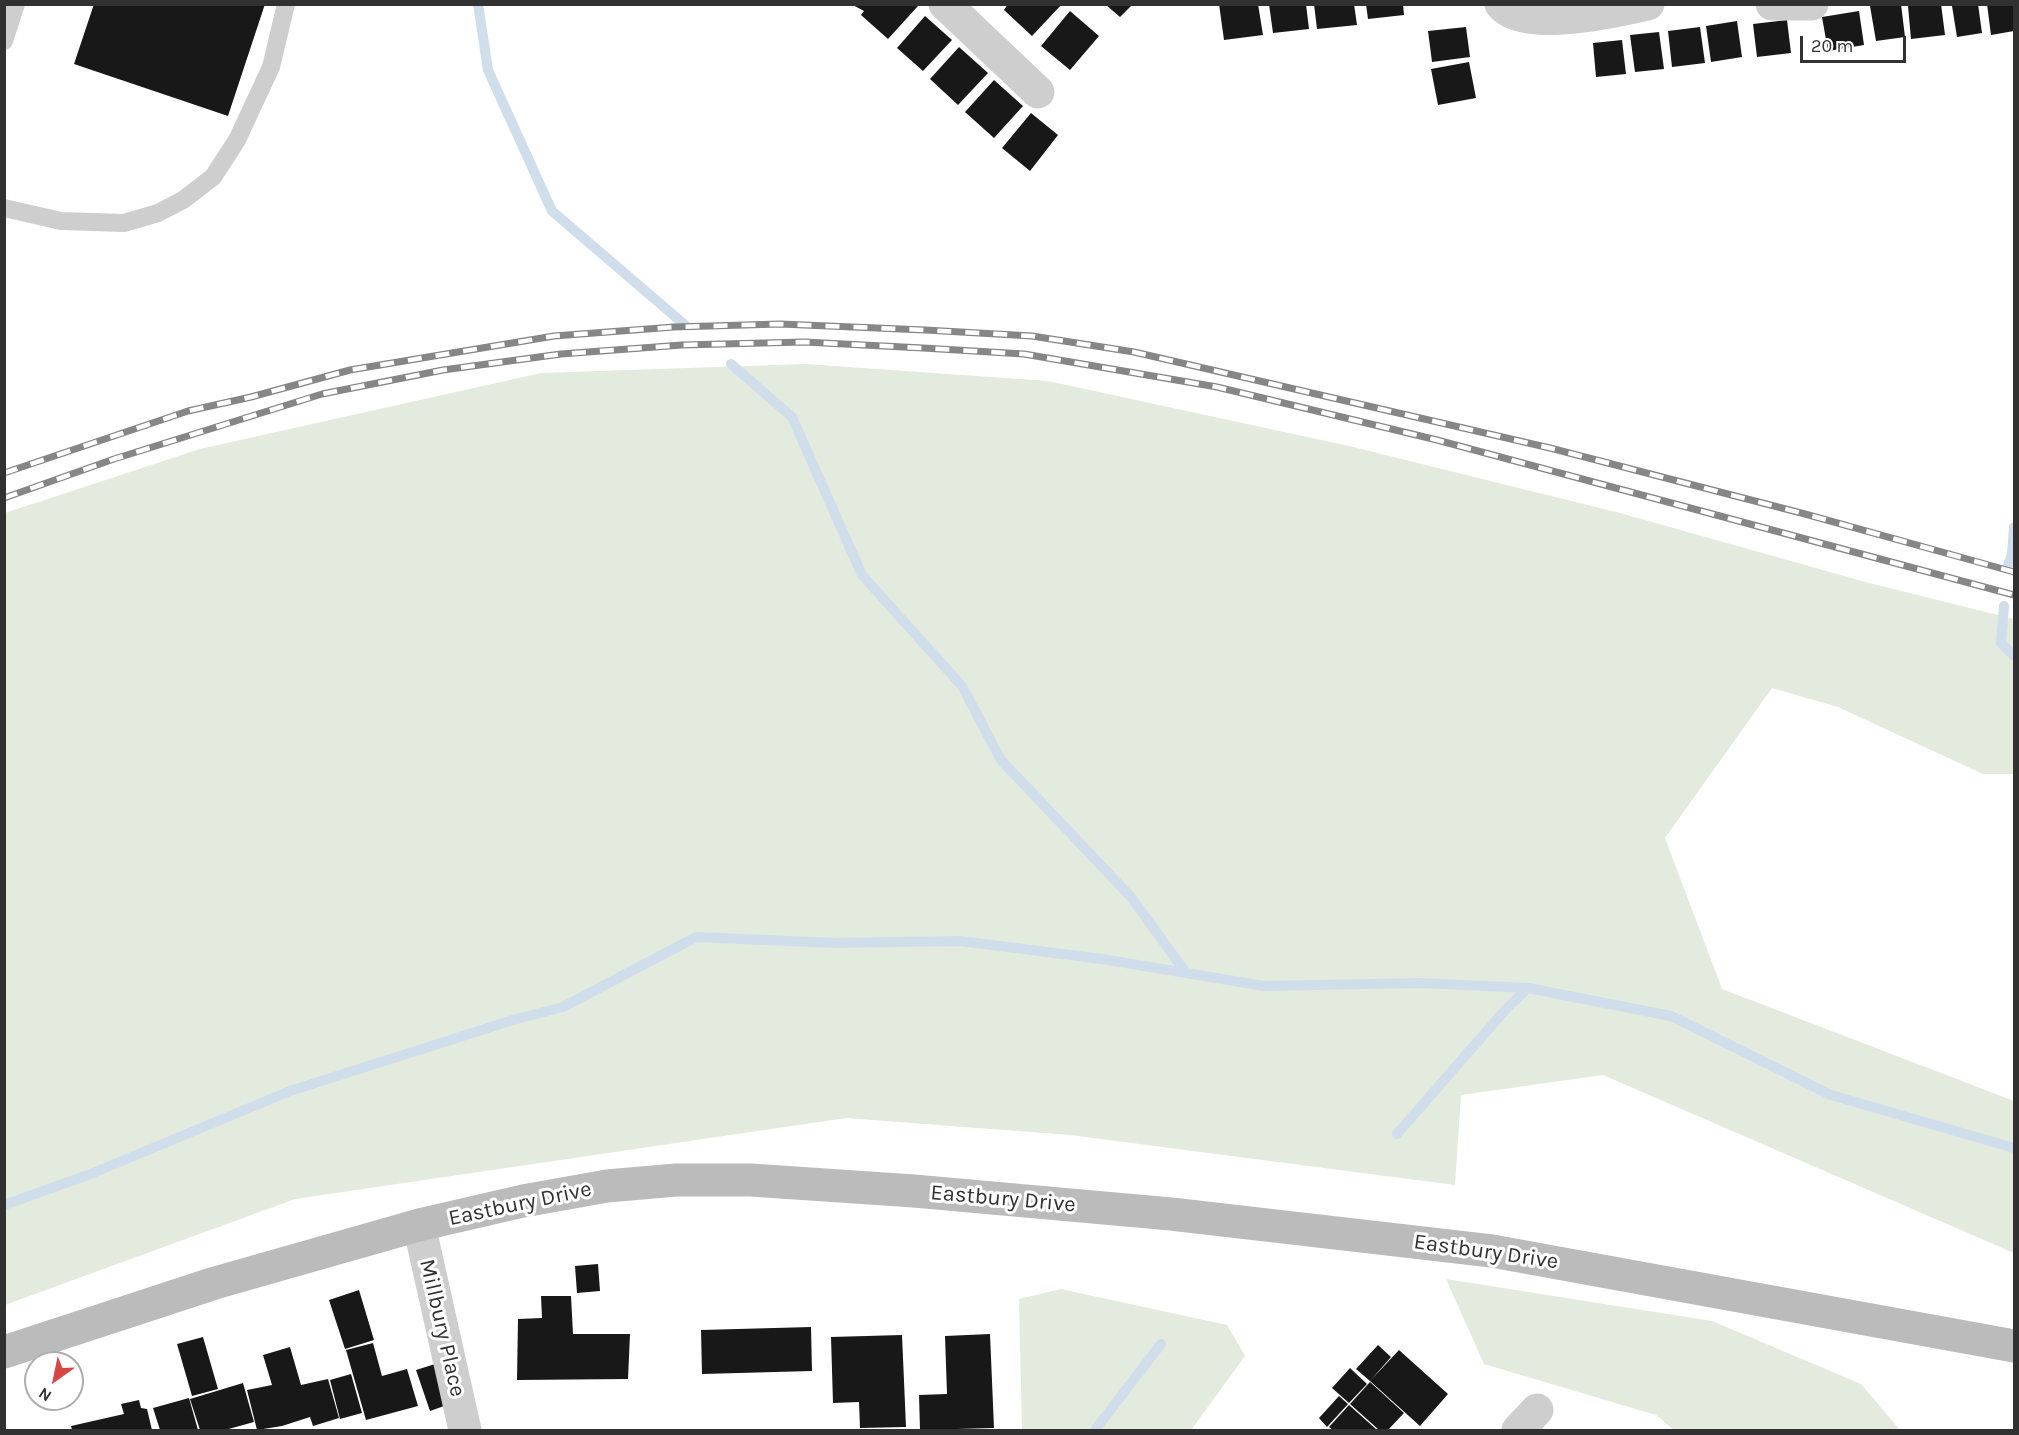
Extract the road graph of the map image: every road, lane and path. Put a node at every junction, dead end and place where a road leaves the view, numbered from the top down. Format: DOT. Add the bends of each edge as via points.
graph roads {
  1 [pos="16,4"];
  2 [pos="286,4"];
  3 [pos="945,4"];
  4 [pos="1501,4"];
  5 [pos="1648,4"];
  6 [pos="1772,4"];
  7 [pos="1812,4"];
  8 [pos="4,41"];
  9 [pos="1038,92"];
  10 [pos="4,208"];
  11 [pos="419,1225"];
  12 [pos="2014,1346"];
  13 [pos="4,1352"];
  14 [pos="465,1431"];
  1 -- 8 [label="lane"];
  2 -- 10 [label="lane" via="271,67 237,140 213,177 183,200 158,213 124,223 61,221"];
  3 -- 9 [label="street"];
  4 -- 5 [label="street" via="1519,15 1539,19 1593,15"];
  6 -- 7 [label="street"];
  11 -- 12 [label="street, Eastbury Drive" via="597,1188 676,1180 751,1180 902,1190 1171,1214 1492,1251"];
  11 -- 13 [label="street, Eastbury Drive" via="215,1283"];
  11 -- 14 [label="street, Millbury Place"];
}
